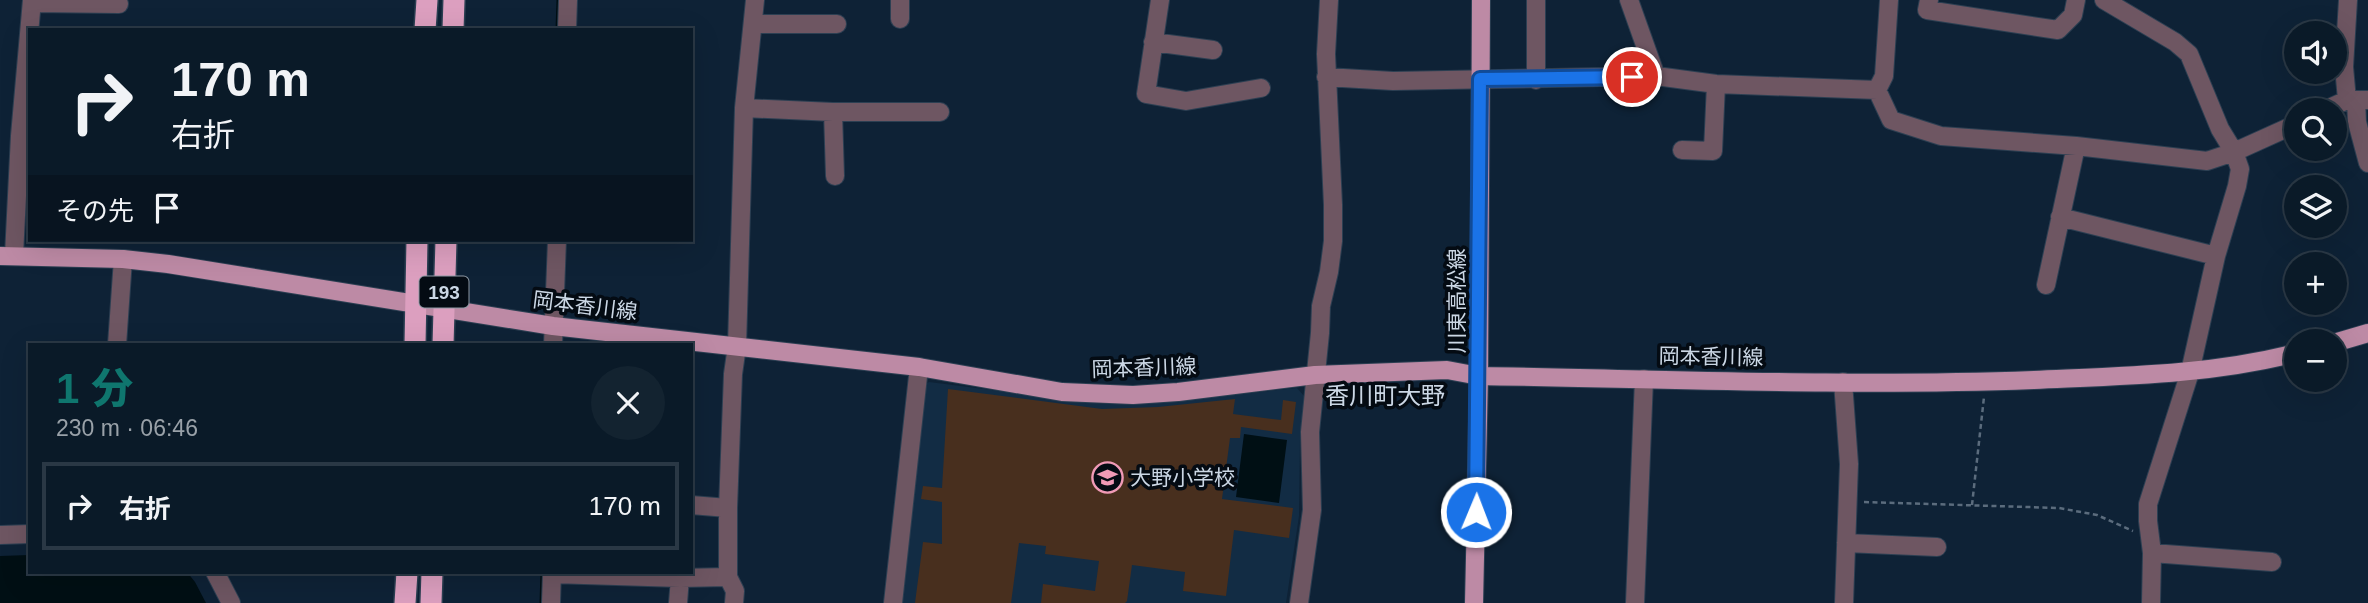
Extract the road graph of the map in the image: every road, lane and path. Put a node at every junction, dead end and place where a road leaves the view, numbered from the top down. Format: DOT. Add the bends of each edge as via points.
graph roads {
  1 [pos="426,0"];
  2 [pos="454,0"];
  3 [pos="568,0"];
  4 [pos="755,0"];
  5 [pos="900,0"];
  6 [pos="1160,0"];
  7 [pos="1329,0"];
  8 [pos="1481,0"];
  9 [pos="1536,0"];
  10 [pos="1629,0"];
  11 [pos="1889,0"];
  12 [pos="1929,0"];
  13 [pos="2076,0"];
  14 [pos="2104,0"];
  15 [pos="2348,0"];
  16 [pos="32,2"];
  17 [pos="119,4"];
  18 [pos="900,19"];
  19 [pos="752,24"];
  20 [pos="837,24"];
  21 [pos="30,28"];
  22 [pos="425,28"];
  23 [pos="453,28"];
  24 [pos="567,28"];
  25 [pos="1153,42"];
  26 [pos="28,47"];
  27 [pos="1213,50"];
  28 [pos="1656,76"];
  29 [pos="1326,78"];
  30 [pos="1480,79"];
  31 [pos="1536,80"];
  32 [pos="1716,84"];
  33 [pos="1261,88"];
  34 [pos="1877,90"];
  35 [pos="2357,100"];
  36 [pos="744,108"];
  37 [pos="832,112"];
  38 [pos="940,112"];
  39 [pos="2284,129"];
  40 [pos="2076,146"];
  41 [pos="1682,150"];
  42 [pos="2234,152"];
  43 [pos="2368,163"];
  44 [pos="835,176"];
  45 [pos="2060,217"];
  46 [pos="417,242"];
  47 [pos="446,242"];
  48 [pos="558,242"];
  49 [pos="7,255"];
  50 [pos="2216,256"];
  51 [pos="123,259"];
  52 [pos="2046,285"];
  53 [pos="416,305"];
  54 [pos="444,309"];
  55 [pos="553,326"];
  56 [pos="2368,333"];
  57 [pos="2347,339"];
  58 [pos="117,343"];
  59 [pos="415,343"];
  60 [pos="443,343"];
  61 [pos="553,343"];
  62 [pos="737,346"];
  63 [pos="2284,356"];
  64 [pos="919,367"];
  65 [pos="2190,372"];
  66 [pos="1315,374"];
  67 [pos="1479,376"];
  68 [pos="1644,379"];
  69 [pos="1986,381"];
  70 [pos="1843,382"];
  71 [pos="1848,502"];
  72 [pos="693,505"];
  73 [pos="1972,505"];
  74 [pos="728,508"];
  75 [pos="28,534"];
  76 [pos="0,535"];
  77 [pos="1846,543"];
  78 [pos="2150,544"];
  79 [pos="1937,547"];
  80 [pos="2272,562"];
  81 [pos="216,574"];
  82 [pos="407,574"];
  83 [pos="432,574"];
  84 [pos="552,574"];
  85 [pos="578,574"];
  86 [pos="728,577"];
  87 [pos="680,578"];
  88 [pos="231,603"];
  89 [pos="405,603"];
  90 [pos="431,603"];
  91 [pos="551,603"];
  92 [pos="678,603"];
  93 [pos="734,603"];
  94 [pos="893,603"];
  95 [pos="1299,603"];
  96 [pos="1474,603"];
  97 [pos="1634,603"];
  98 [pos="1844,603"];
  99 [pos="2151,603"];
  1 -- 22 [label="highway"];
  2 -- 23 [label="highway"];
  3 -- 24 [label="street"];
  4 -- 19 [label="street"];
  5 -- 18 [label="street"];
  6 -- 25 [label="street"];
  7 -- 29 [label="street"];
  8 -- 30 [label="main road, 川東高松線"];
  9 -- 31 [label="street"];
  10 -- 28 [label="street"];
  11 -- 34 [label="street" via="1884,76"];
  12 -- 13 [label="street" via="1927,10 2059,30 2073,15"];
  14 -- 42 [label="street" via="2189,54"];
  15 -- 35 [label="street" via="2344,67"];
  16 -- 17 [label="street"];
  16 -- 21 [label="street"];
  19 -- 20 [label="street"];
  19 -- 36 [label="street"];
  25 -- 27 [label="street"];
  25 -- 33 [label="street" via="1146,94 1186,101"];
  26 -- 49 [label="street"];
  28 -- 31 [label="street"];
  28 -- 32 [label="street"];
  29 -- 30 [label="street"];
  29 -- 66 [label="street" via="1333,241"];
  30 -- 31 [label="street"];
  30 -- 67 [label="main road, 川東高松線"];
  32 -- 34 [label="street"];
  32 -- 41 [label="street" via="1713,150"];
  34 -- 40 [label="street" via="1891,120 1941,136"];
  35 -- 43 [label="street" via="2357,121"];
  36 -- 37 [label="street"];
  36 -- 62 [label="street"];
  37 -- 38 [label="street"];
  37 -- 44 [label="street"];
  39 -- 42 [label="street"];
  40 -- 42 [label="street" via="2207,161"];
  40 -- 45 [label="street"];
  42 -- 50 [label="street" via="2240,169"];
  45 -- 50 [label="street"];
  45 -- 52 [label="street"];
  46 -- 53 [label="highway, 193"];
  47 -- 54 [label="highway, 193"];
  48 -- 55 [label="street"];
  49 -- 51 [label="main road, 岡本香川線"];
  50 -- 65 [label="street"];
  51 -- 53 [label="main road, 岡本香川線"];
  51 -- 58 [label="street"];
  53 -- 54 [label="main road, 岡本香川線"];
  53 -- 59 [label="highway, 193"];
  54 -- 55 [label="main road, 岡本香川線"];
  54 -- 60 [label="highway, 193"];
  55 -- 61 [label="street"];
  55 -- 62 [label="main road, 岡本香川線"];
  56 -- 57 [label="main road"];
  62 -- 64 [label="main road, 岡本香川線"];
  62 -- 74 [label="street"];
  63 -- 65 [label="main road, 岡本香川線"];
  64 -- 66 [label="main road, 岡本香川線" via="1062,392 1133,395"];
  64 -- 94 [label="street"];
  65 -- 69 [label="main road, 岡本香川線"];
  65 -- 78 [label="street" via="2148,504"];
  66 -- 67 [label="main road, 岡本香川線" via="1447,370"];
  66 -- 95 [label="street" via="1310,432 1312,510"];
  67 -- 68 [label="main road, 岡本香川線"];
  67 -- 96 [label="main road, 川東高松線"];
  68 -- 70 [label="main road, 岡本香川線"];
  68 -- 97 [label="street"];
  69 -- 70 [label="main road, 岡本香川線"];
  69 -- 73 [label="path"];
  70 -- 71 [label="street"];
  71 -- 73 [label="path"];
  71 -- 77 [label="street"];
  72 -- 74 [label="street"];
  73 -- 78 [label="path" via="2059,508 2097,515"];
  74 -- 86 [label="street"];
  75 -- 76 [label="street"];
  77 -- 79 [label="street"];
  77 -- 98 [label="street"];
  78 -- 80 [label="street"];
  78 -- 99 [label="street"];
  81 -- 88 [label="street"];
  82 -- 89 [label="highway"];
  83 -- 90 [label="highway"];
  84 -- 91 [label="street"];
  85 -- 87 [label="street"];
  86 -- 87 [label="street"];
  86 -- 93 [label="street" via="735,591"];
  87 -- 92 [label="street"];
}
